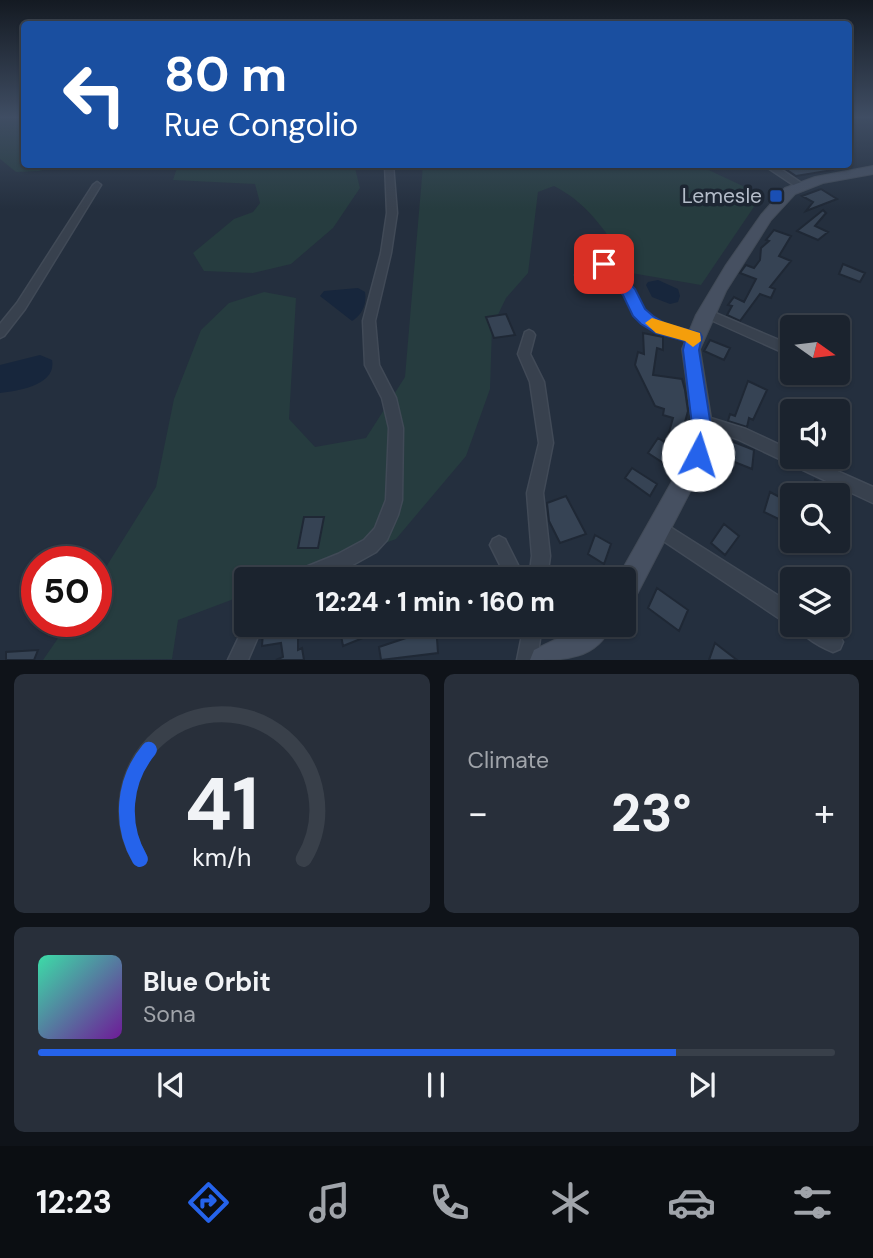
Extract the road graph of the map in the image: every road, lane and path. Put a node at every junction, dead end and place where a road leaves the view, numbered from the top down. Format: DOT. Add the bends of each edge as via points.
graph roads {
  1 [pos="389,168"];
  2 [pos="772,168"];
  3 [pos="873,170"];
  4 [pos="97,185"];
  5 [pos="801,186"];
  6 [pos="581,275"];
  7 [pos="706,313"];
  8 [pos="0,332"];
  9 [pos="529,335"];
  10 [pos="694,337"];
  11 [pos="780,346"];
  12 [pos="701,421"];
  13 [pos="873,495"];
  14 [pos="659,528"];
  15 [pos="499,545"];
  16 [pos="328,567"];
  17 [pos="510,567"];
  18 [pos="540,567"];
  19 [pos="636,571"];
  20 [pos="780,607"];
  21 [pos="249,637"];
  22 [pos="531,637"];
  23 [pos="585,637"];
  24 [pos="825,637"];
  25 [pos="833,642"];
  26 [pos="239,660"];
  27 [pos="527,660"];
  28 [pos="544,660"];
  1 -- 16 [label="street" via="392,213 369,321 372,365 389,398 396,428 394,500 381,534 370,546"];
  2 -- 5 [label="street"];
  3 -- 5 [label="main road"];
  4 -- 8 [label="street"];
  5 -- 7 [label="main road" via="772,207"];
  6 -- 10 [label="street" via="587,274 589,267 604,264 647,320 661,329"];
  7 -- 10 [label="main road"];
  7 -- 11 [label="street"];
  9 -- 18 [label="street" via="524,354 537,382 546,443 535,493"];
  10 -- 12 [label="main road" via="691,350"];
  12 -- 13 [label="street" via="741,434"];
  12 -- 14 [label="main road" via="698,455"];
  14 -- 19 [label="main road"];
  14 -- 20 [label="street"];
  15 -- 17 [label="street"];
  21 -- 26 [label="street"];
  22 -- 27 [label="street"];
  23 -- 28 [label="main road"];
  24 -- 25 [label="street"];
}
